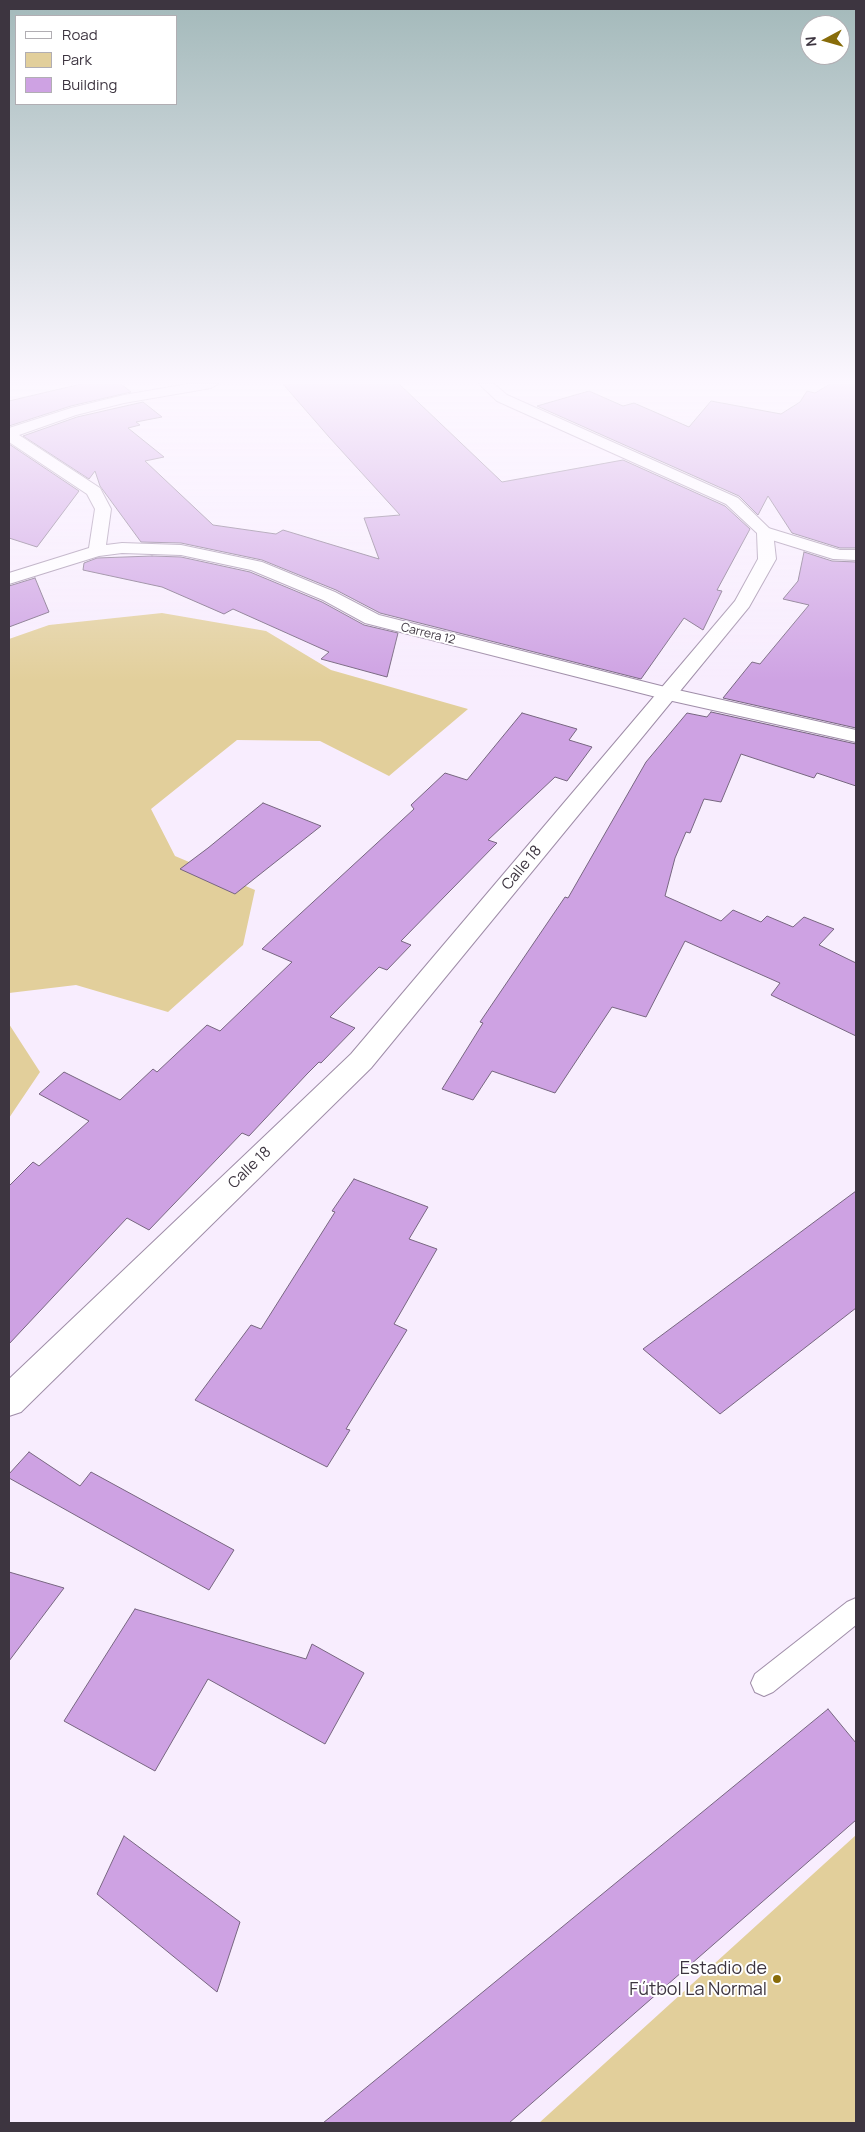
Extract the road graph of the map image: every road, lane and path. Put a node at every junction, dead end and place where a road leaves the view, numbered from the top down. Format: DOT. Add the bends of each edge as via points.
graph roads {
  1 [pos="83,483"];
  2 [pos="693,483"];
  3 [pos="765,532"];
  4 [pos="96,550"];
  5 [pos="856,555"];
  6 [pos="9,579"];
  7 [pos="668,694"];
  8 [pos="856,736"];
  9 [pos="9,1401"];
  10 [pos="856,1610"];
  11 [pos="764,1683"];
  1 -- 4 [label="main road" via="94,491 103,509"];
  2 -- 3 [label="main road" via="732,501"];
  3 -- 5 [label="main road" via="839,555"];
  3 -- 7 [label="main road, Calle 18" via="767,559 743,602"];
  4 -- 6 [label="main road, Carrera 12"];
  4 -- 7 [label="main road, Carrera 12" via="181,550 256,566 329,596 372,619"];
  7 -- 8 [label="main road, Carrera 12"];
  7 -- 9 [label="main road, Calle 18" via="361,1061"];
  10 -- 11 [label="lane"];
}
